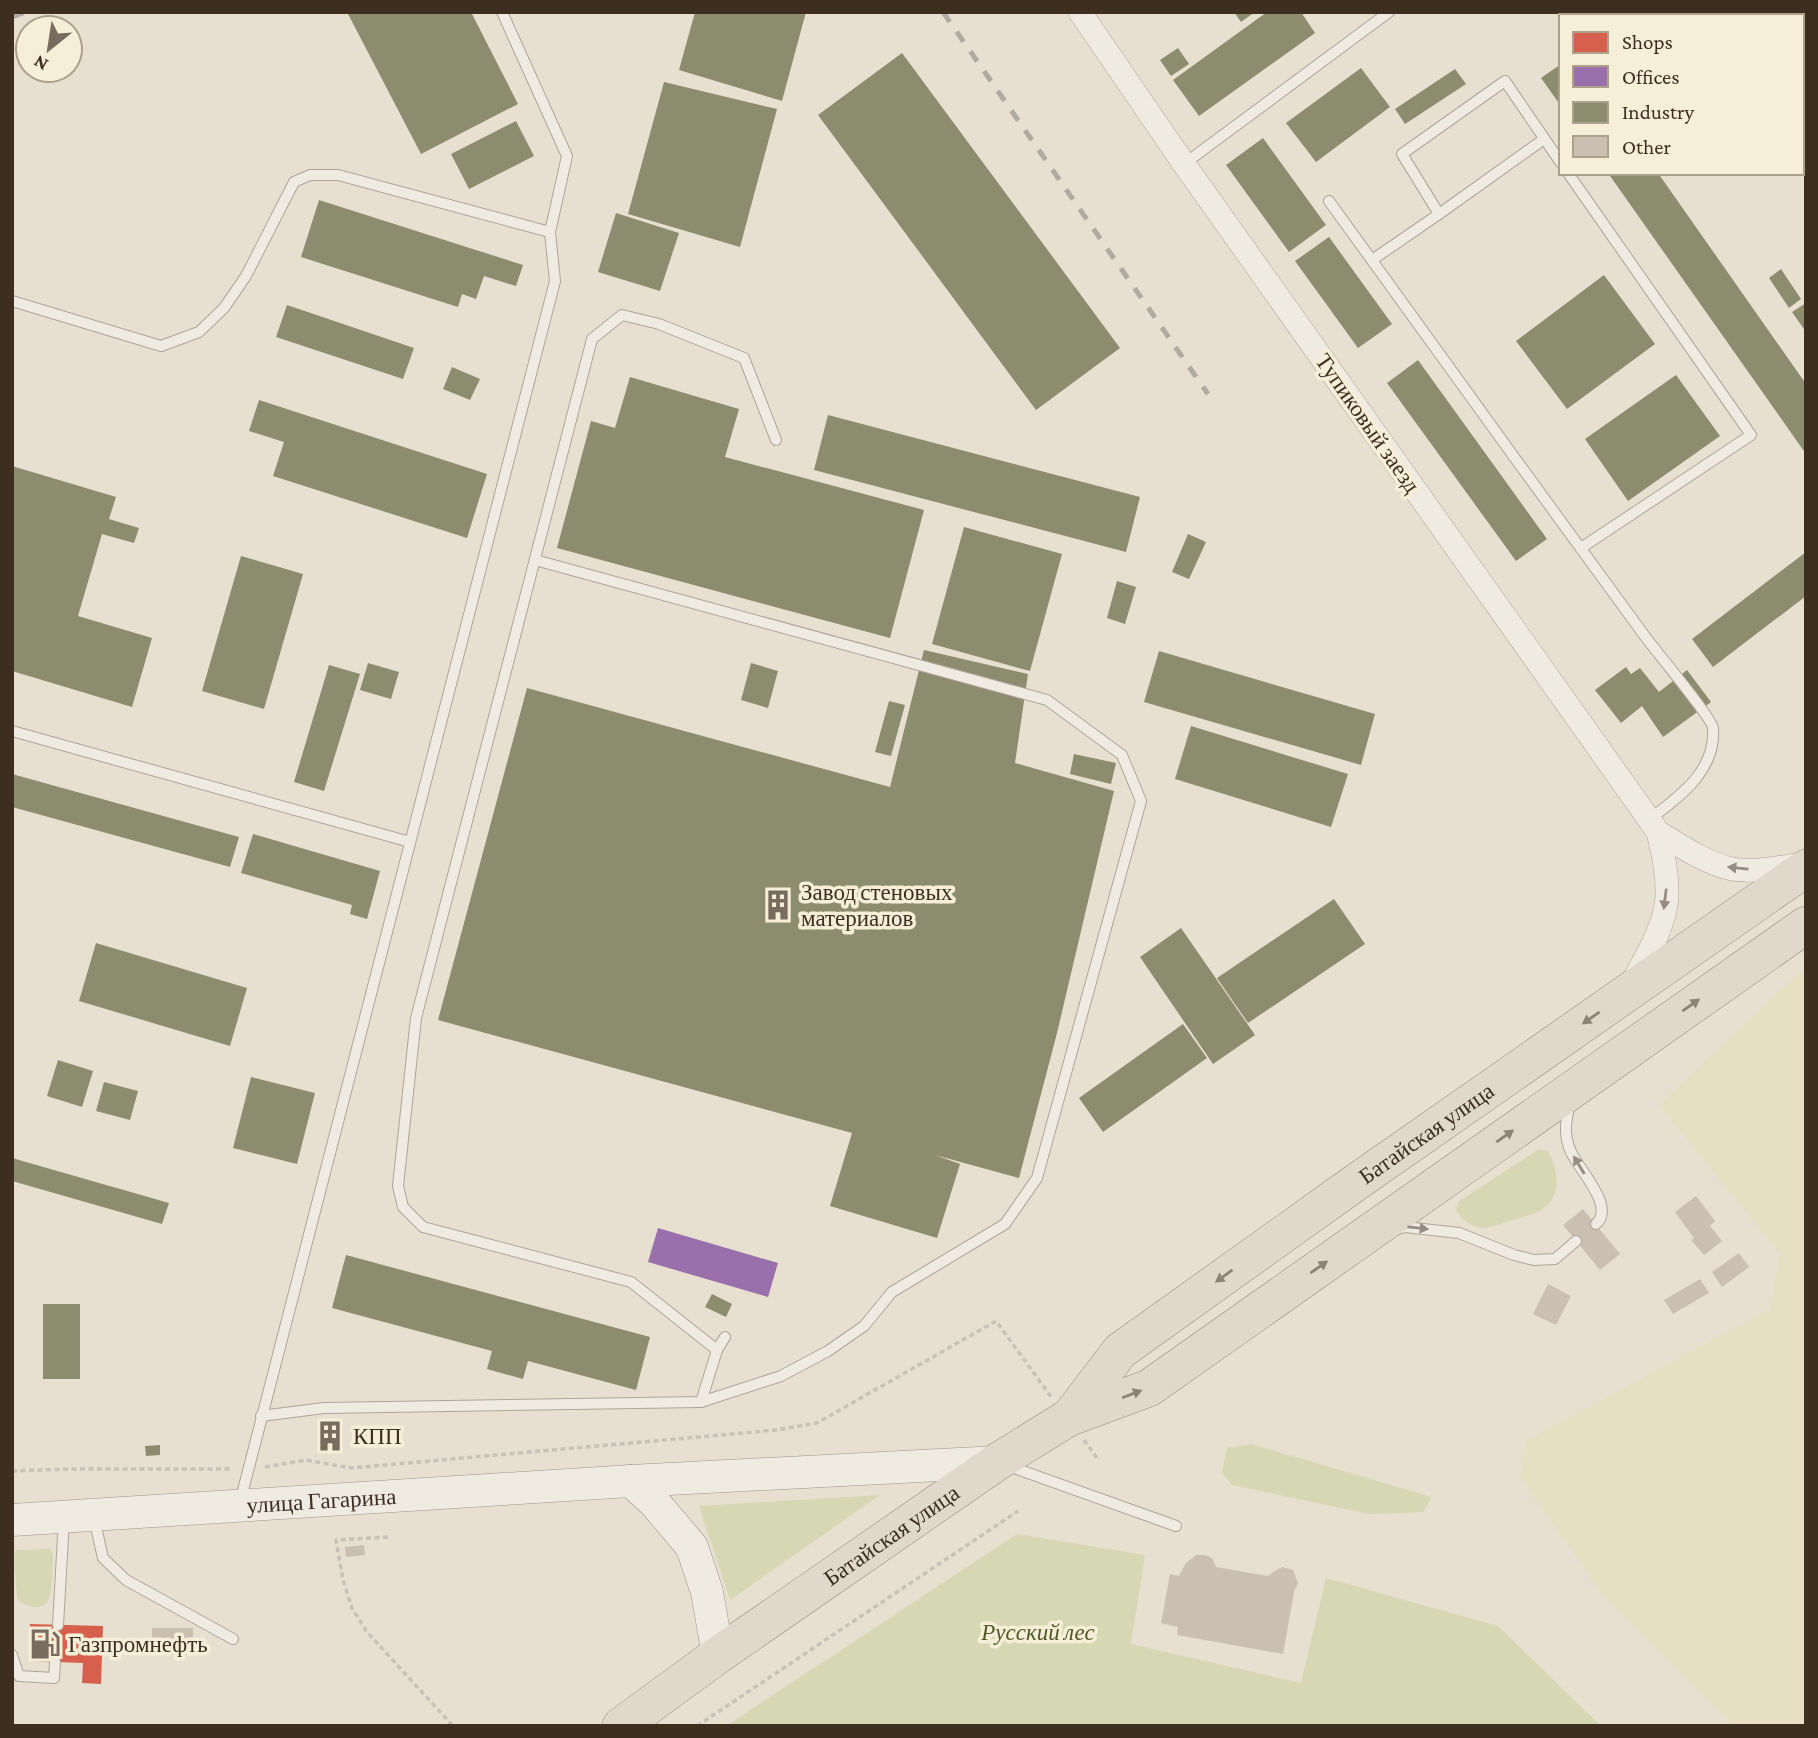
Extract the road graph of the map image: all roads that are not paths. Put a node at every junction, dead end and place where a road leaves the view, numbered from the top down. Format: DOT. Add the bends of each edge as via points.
graph roads {
  1 [pos="502,12"];
  2 [pos="1080,12"];
  3 [pos="1389,12"];
  4 [pos="1544,139"];
  5 [pos="1559,160"];
  6 [pos="1184,164"];
  7 [pos="1569,175"];
  8 [pos="1329,201"];
  9 [pos="1439,214"];
  10 [pos="550,232"];
  11 [pos="1372,260"];
  12 [pos="12,301"];
  13 [pos="776,440"];
  14 [pos="1581,548"];
  15 [pos="535,560"];
  16 [pos="12,731"];
  17 [pos="1654,825"];
  18 [pos="410,842"];
  19 [pos="1806,866"];
  20 [pos="1806,925"];
  21 [pos="1627,993"];
  22 [pos="1574,1088"];
  23 [pos="1595,1224"];
  24 [pos="1576,1241"];
  25 [pos="1352,1243"];
  26 [pos="725,1337"];
  27 [pos="717,1350"];
  28 [pos="701,1402"];
  29 [pos="261,1416"];
  30 [pos="1068,1418"];
  31 [pos="997,1462"];
  32 [pos="631,1482"];
  33 [pos="239,1507"];
  34 [pos="79,1517"];
  35 [pos="12,1520"];
  36 [pos="1176,1526"];
  37 [pos="58,1625"];
  38 [pos="233,1639"];
  39 [pos="12,1655"];
  40 [pos="718,1655"];
  41 [pos="55,1662"];
  42 [pos="621,1726"];
  1 -- 10 [label="lane" via="567,156"];
  2 -- 6 [label="street, Тупиковый заезд"];
  3 -- 6 [label="lane"];
  4 -- 5 [label="lane"];
  4 -- 9 [label="lane"];
  4 -- 9 [label="lane" via="1505,80 1402,154"];
  6 -- 17 [label="street, Тупиковый заезд"];
  7 -- 14 [label="lane" via="1751,435"];
  8 -- 11 [label="lane"];
  9 -- 11 [label="lane"];
  10 -- 12 [label="lane" via="338,175 310,175 294,182 246,276 224,308 199,332 161,346"];
  10 -- 18 [label="lane" via="555,281"];
  11 -- 14 [label="lane"];
  13 -- 15 [label="lane" via="744,358 659,324 622,315 592,340"];
  14 -- 17 [label="lane" via="1713,724 1712,748 1702,771"];
  15 -- 27 [label="lane" via="416,1018 398,1186 403,1207 423,1227 631,1282"];
  15 -- 28 [label="lane" via="1047,700 1122,755 1141,801 1037,1178 1006,1224 891,1292 864,1326 828,1351 781,1376"];
  16 -- 18 [label="lane"];
  19 -- 17 [label="street, one-way" via="1734,869 1712,863"];
  17 -- 21 [label="street, one-way" via="1667,872 1667,899 1660,926"];
  18 -- 29 [label="lane"];
  19 -- 21 [label="highway, Батайская улица"];
  22 -- 20 [label="highway, Батайская улица, one-way"];
  21 -- 30 [label="highway, Батайская улица, one-way" via="1120,1351"];
  23 -- 22 [label="lane, one-way" via="1603,1212 1599,1198 1570,1150 1565,1124"];
  25 -- 22 [label="highway, Батайская улица, one-way"];
  25 -- 24 [label="lane, one-way" via="1405,1227 1459,1233 1534,1260 1555,1259"];
  30 -- 25 [label="highway, Батайская улица, one-way" via="1149,1388"];
  26 -- 27 [label="lane"];
  27 -- 28 [label="lane"];
  28 -- 29 [label="lane" via="324,1408"];
  29 -- 33 [label="lane"];
  30 -- 31 [label="highway, Батайская улица"];
  31 -- 32 [label="main road, улица Гагарина"];
  31 -- 36 [label="lane"];
  31 -- 40 [label="highway, Батайская улица"];
  32 -- 33 [label="main road, улица Гагарина"];
  32 -- 40 [label="main road" via="692,1547 707,1592"];
  33 -- 34 [label="main road, улица Гагарина"];
  34 -- 35 [label="main road, улица Гагарина"];
  34 -- 37 [label="lane"];
  34 -- 38 [label="lane" via="103,1558 126,1580"];
  39 -- 41 [label="lane" via="19,1676 54,1678"];
  40 -- 42 [label="highway, Батайская улица"];
}
